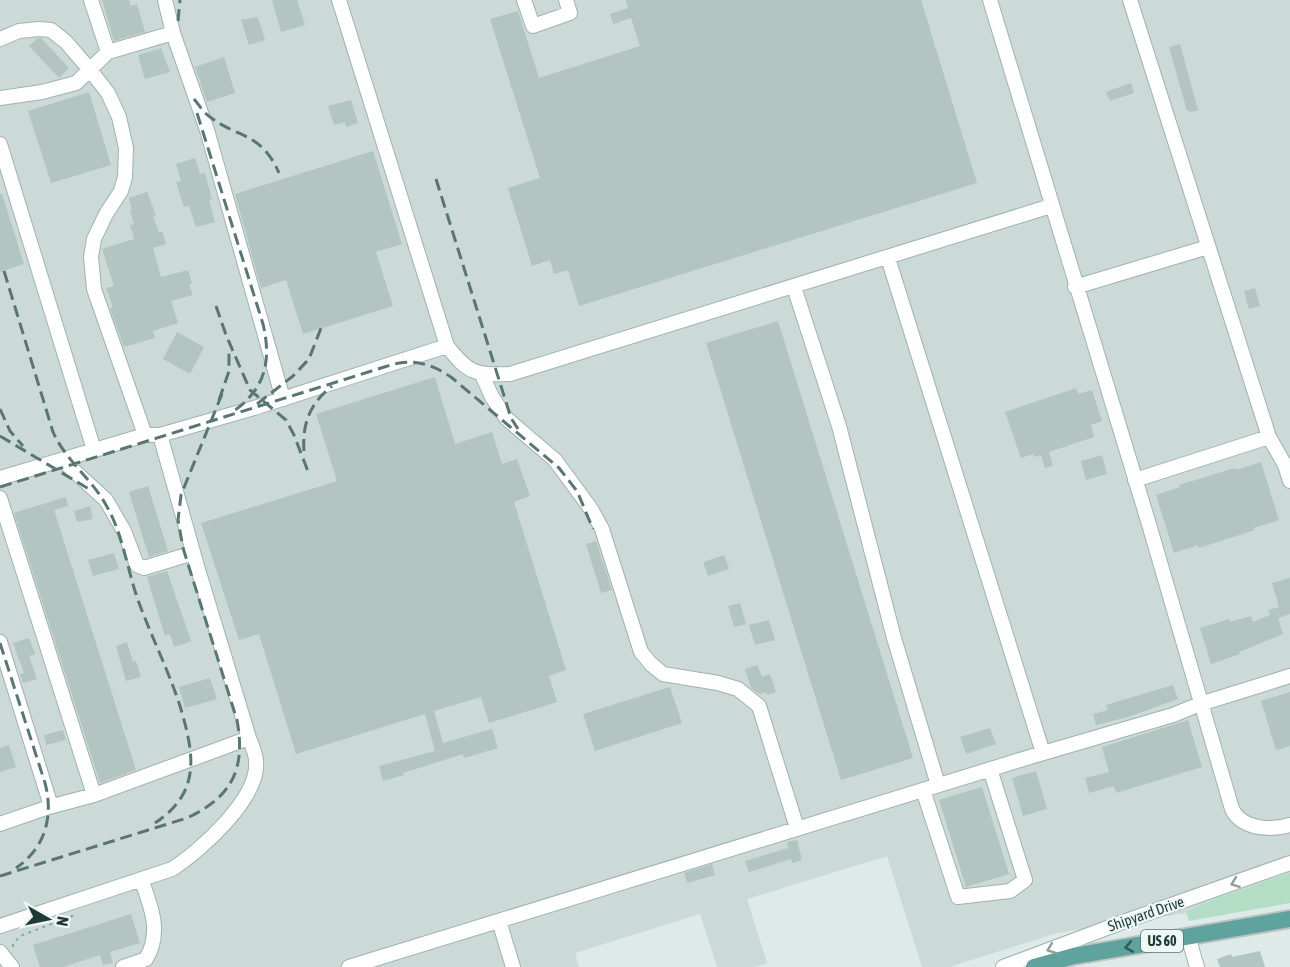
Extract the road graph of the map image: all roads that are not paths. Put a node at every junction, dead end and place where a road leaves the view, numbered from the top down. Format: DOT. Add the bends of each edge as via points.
graph roads {
  1 [pos="91,0"];
  2 [pos="165,0"];
  3 [pos="339,0"];
  4 [pos="524,0"];
  5 [pos="566,0"];
  6 [pos="990,0"];
  7 [pos="1130,0"];
  8 [pos="173,33"];
  9 [pos="0,39"];
  10 [pos="108,52"];
  11 [pos="90,70"];
  12 [pos="0,98"];
  13 [pos="0,144"];
  14 [pos="1051,206"];
  15 [pos="1208,247"];
  16 [pos="888,258"];
  17 [pos="794,287"];
  18 [pos="1075,287"];
  19 [pos="447,346"];
  20 [pos="482,375"];
  21 [pos="283,399"];
  22 [pos="145,435"];
  23 [pos="160,435"];
  24 [pos="1269,437"];
  25 [pos="94,450"];
  26 [pos="62,460"];
  27 [pos="0,478"];
  28 [pos="1135,480"];
  29 [pos="1290,481"];
  30 [pos="0,498"];
  31 [pos="193,553"];
  32 [pos="0,642"];
  33 [pos="1290,676"];
  34 [pos="1200,704"];
  35 [pos="249,738"];
  36 [pos="1044,753"];
  37 [pos="990,769"];
  38 [pos="938,785"];
  39 [pos="923,790"];
  40 [pos="94,795"];
  41 [pos="51,806"];
  42 [pos="0,824"];
  43 [pos="1290,825"];
  44 [pos="797,828"];
  45 [pos="1290,863"];
  46 [pos="141,879"];
  47 [pos="1290,919"];
  48 [pos="499,921"];
  49 [pos="0,926"];
  50 [pos="1188,936"];
  51 [pos="6,950"];
  52 [pos="1059,964"];
  53 [pos="12,967"];
  54 [pos="123,967"];
  55 [pos="348,967"];
  56 [pos="513,967"];
  57 [pos="1003,967"];
  58 [pos="1034,967"];
  59 [pos="1197,967"];
  1 -- 10 [label="street"];
  2 -- 8 [label="street"];
  3 -- 19 [label="street"];
  4 -- 5 [label="street" via="533,26 570,13"];
  6 -- 14 [label="street"];
  7 -- 15 [label="street"];
  8 -- 10 [label="street"];
  8 -- 21 [label="street" via="207,130"];
  9 -- 11 [label="street" via="20,31 51,30"];
  10 -- 11 [label="street"];
  11 -- 12 [label="street" via="76,82"];
  11 -- 22 [label="street" via="108,93 126,148 121,191 94,239 94,289"];
  13 -- 25 [label="street"];
  14 -- 16 [label="street"];
  14 -- 18 [label="street"];
  15 -- 18 [label="street"];
  15 -- 24 [label="street"];
  16 -- 17 [label="street"];
  16 -- 36 [label="street"];
  17 -- 20 [label="street" via="510,374"];
  17 -- 38 [label="street" via="839,426 894,638"];
  18 -- 28 [label="street"];
  19 -- 20 [label="street" via="462,365"];
  19 -- 21 [label="street"];
  20 -- 44 [label="street" via="507,419 555,460 591,508 602,529 641,652 651,664 663,674 738,689 759,706"];
  21 -- 23 [label="street"];
  22 -- 23 [label="street"];
  22 -- 25 [label="street"];
  23 -- 31 [label="street"];
  24 -- 28 [label="street"];
  24 -- 29 [label="street"];
  25 -- 26 [label="street"];
  26 -- 27 [label="street"];
  26 -- 31 [label="street" via="106,500 137,565 144,568"];
  28 -- 34 [label="street"];
  30 -- 40 [label="street"];
  31 -- 35 [label="street"];
  32 -- 41 [label="street"];
  33 -- 34 [label="street"];
  34 -- 36 [label="street"];
  34 -- 43 [label="street" via="1236,817 1257,827"];
  35 -- 40 [label="street"];
  35 -- 46 [label="street" via="257,762 242,802 188,859"];
  36 -- 37 [label="street"];
  37 -- 38 [label="street"];
  37 -- 39 [label="street" via="1025,880 1010,891 958,897"];
  38 -- 39 [label="street"];
  39 -- 44 [label="street"];
  40 -- 41 [label="street"];
  41 -- 42 [label="street"];
  44 -- 48 [label="street"];
  45 -- 57 [label="street, Shipyard Drive, one-way"];
  46 -- 49 [label="street"];
  46 -- 54 [label="street" via="152,909 154,939 146,959"];
  47 -- 50 [label="main road, US 60"];
  48 -- 55 [label="street"];
  48 -- 56 [label="street"];
  50 -- 52 [label="main road, US 60, one-way"];
  50 -- 59 [label="street"];
  51 -- 53 [label="street"];
  52 -- 58 [label="main road, US 60"];
}
